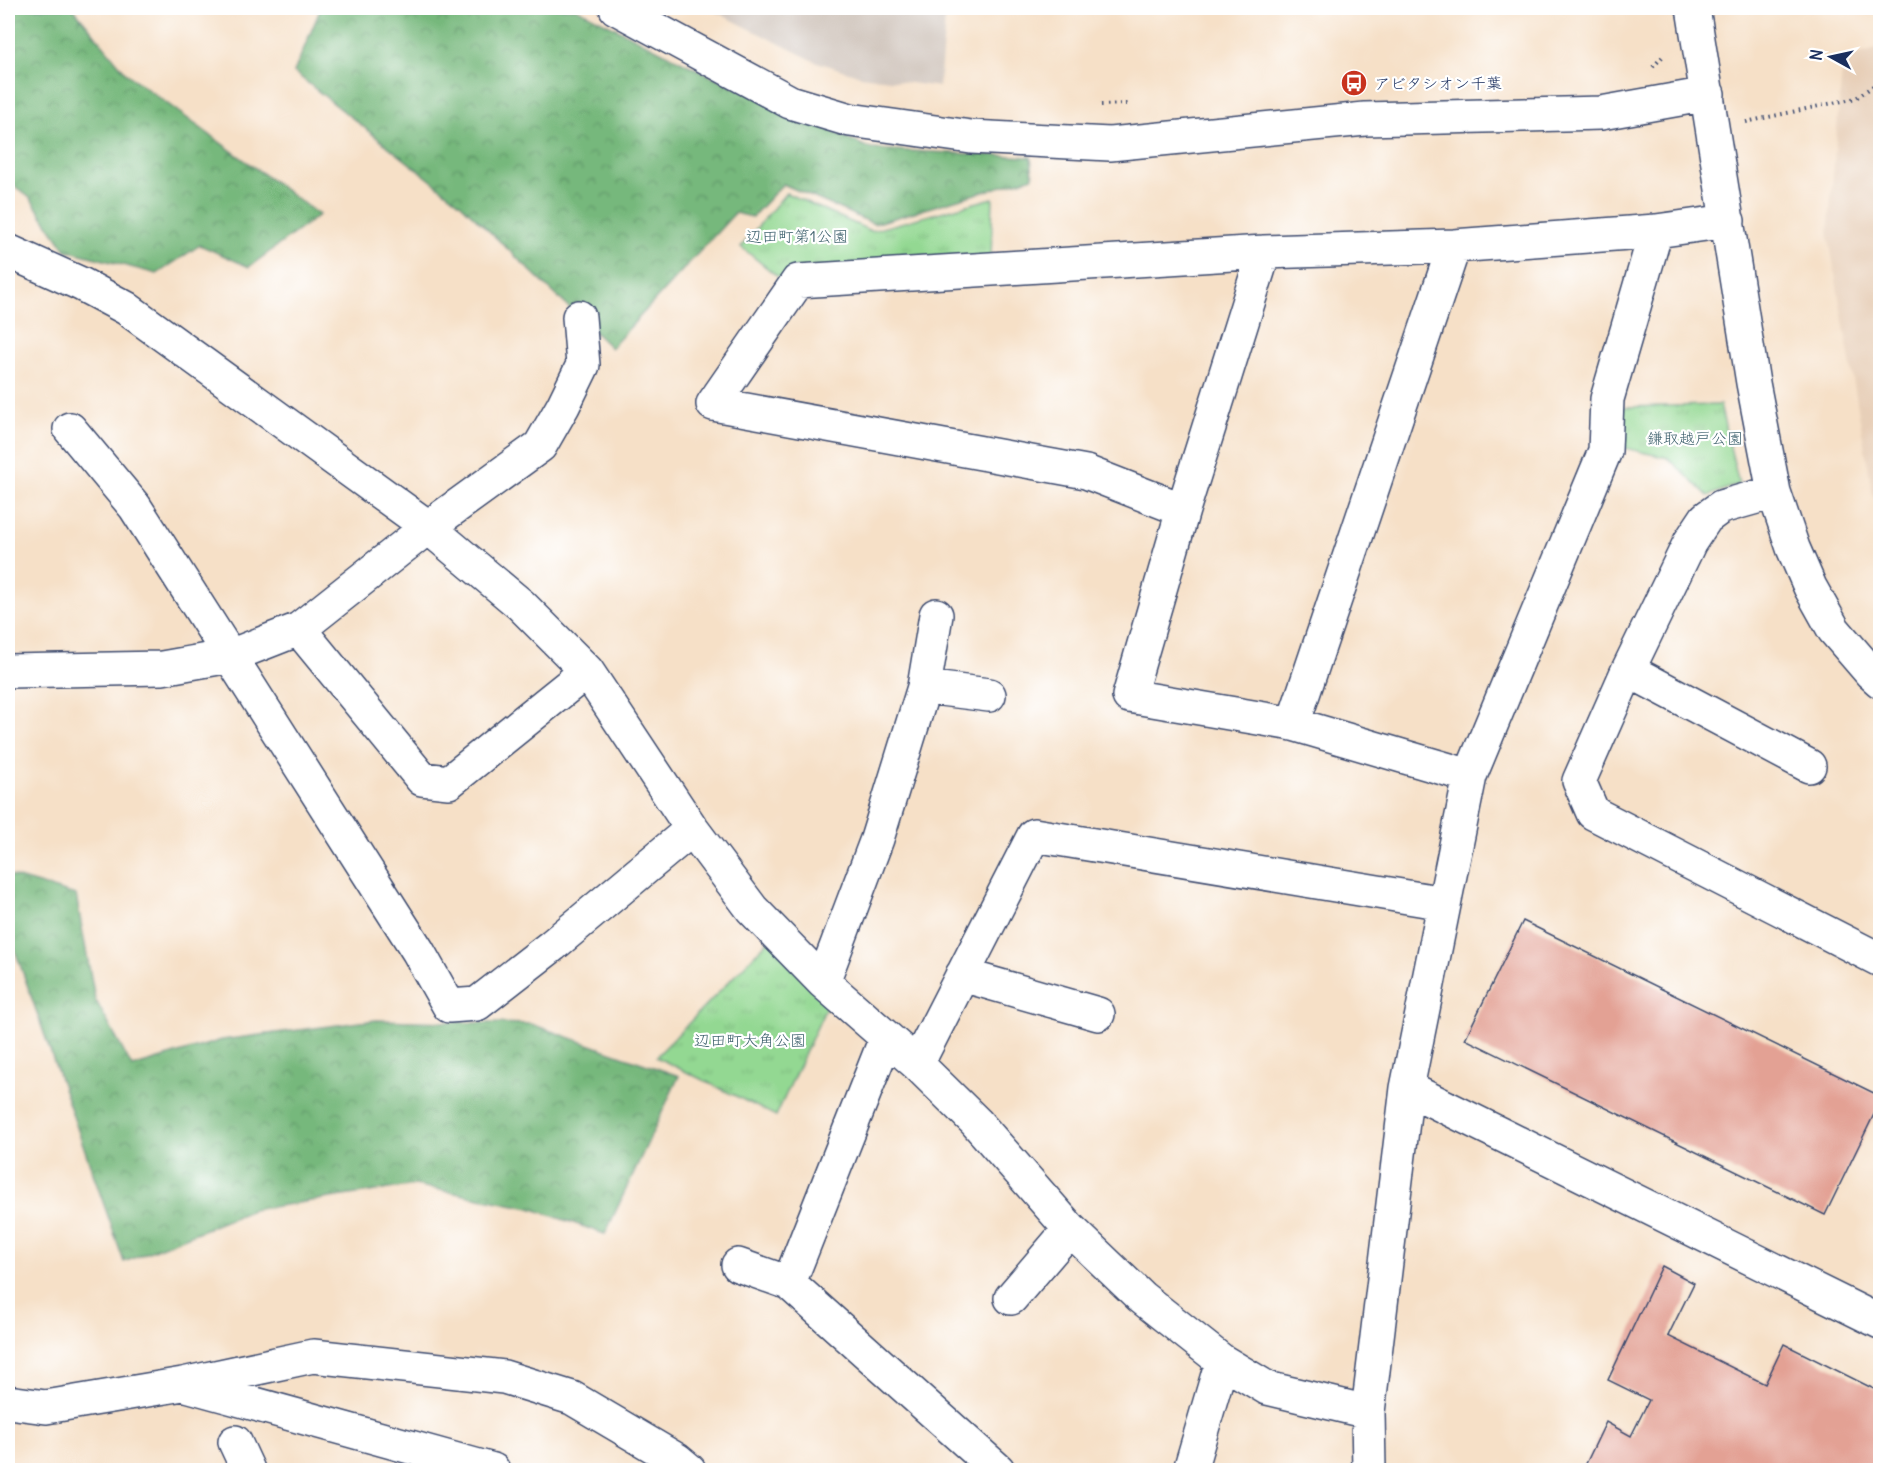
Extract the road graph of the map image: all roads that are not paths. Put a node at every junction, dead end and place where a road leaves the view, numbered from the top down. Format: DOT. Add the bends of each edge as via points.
graph roads {
  1 [pos="616,8"];
  2 [pos="1693,9"];
  3 [pos="1708,94"];
  4 [pos="1728,221"];
  5 [pos="1656,231"];
  6 [pos="1455,246"];
  7 [pos="8,251"];
  8 [pos="1264,252"];
  9 [pos="579,317"];
  10 [pos="70,429"];
  11 [pos="1774,492"];
  12 [pos="1183,510"];
  13 [pos="428,527"];
  14 [pos="936,615"];
  15 [pos="298,629"];
  16 [pos="230,656"];
  17 [pos="1628,670"];
  18 [pos="8,671"];
  19 [pos="587,671"];
  20 [pos="1881,681"];
  21 [pos="924,687"];
  22 [pos="989,695"];
  23 [pos="1293,724"];
  24 [pos="1809,765"];
  25 [pos="1470,776"];
  26 [pos="692,829"];
  27 [pos="1444,903"];
  28 [pos="1881,960"];
  29 [pos="962,975"];
  30 [pos="823,982"];
  31 [pos="1098,1014"];
  32 [pos="886,1038"];
  33 [pos="917,1064"];
  34 [pos="1407,1088"];
  35 [pos="1070,1229"];
  36 [pos="738,1265"];
  37 [pos="789,1283"];
  38 [pos="1011,1298"];
  39 [pos="1881,1322"];
  40 [pos="1222,1361"];
  41 [pos="183,1383"];
  42 [pos="8,1402"];
  43 [pos="1368,1412"];
  44 [pos="491,1470"];
  45 [pos="689,1470"];
  46 [pos="998,1470"];
  47 [pos="1190,1470"];
  48 [pos="1369,1470"];
  1 -- 3 [label="street" via="790,102 850,120 971,137 1110,144 1365,119 1601,113"];
  2 -- 3 [label="street"];
  3 -- 4 [label="street"];
  4 -- 5 [label="street"];
  4 -- 11 [label="street"];
  5 -- 6 [label="street"];
  5 -- 25 [label="street" via="1607,399 1605,451"];
  6 -- 8 [label="street"];
  6 -- 23 [label="street"];
  7 -- 13 [label="street" via="126,308"];
  8 -- 12 [label="street"];
  8 -- 12 [label="street" via="798,281 713,404 1086,472"];
  9 -- 13 [label="street" via="583,365 540,446"];
  10 -- 16 [label="street" via="135,507"];
  11 -- 17 [label="street" via="1721,507 1706,518 1690,542"];
  11 -- 20 [label="street" via="1792,548 1834,630"];
  12 -- 23 [label="street" via="1129,696"];
  13 -- 15 [label="street"];
  13 -- 19 [label="street" via="521,605"];
  14 -- 21 [label="street"];
  15 -- 16 [label="street"];
  15 -- 19 [label="street" via="422,779 449,782"];
  16 -- 18 [label="street" via="162,668"];
  16 -- 26 [label="street" via="450,1005 477,1004"];
  17 -- 24 [label="street"];
  17 -- 28 [label="street" via="1579,781 1593,813"];
  19 -- 26 [label="street"];
  21 -- 22 [label="street"];
  21 -- 30 [label="street" via="877,839"];
  23 -- 25 [label="street"];
  25 -- 27 [label="street"];
  26 -- 30 [label="street" via="752,909"];
  27 -- 29 [label="street" via="1034,835"];
  27 -- 34 [label="street"];
  29 -- 31 [label="street"];
  29 -- 33 [label="street"];
  30 -- 32 [label="street"];
  32 -- 33 [label="street"];
  32 -- 37 [label="street"];
  33 -- 35 [label="street" via="976,1122"];
  34 -- 39 [label="street"];
  34 -- 43 [label="street"];
  35 -- 38 [label="street"];
  35 -- 40 [label="street" via="1141,1297"];
  36 -- 37 [label="street"];
  37 -- 46 [label="street"];
  40 -- 43 [label="street" via="1267,1388"];
  40 -- 47 [label="street"];
  41 -- 42 [label="street" via="46,1407"];
  41 -- 44 [label="street"];
  41 -- 45 [label="street" via="313,1356 504,1377 572,1398"];
  43 -- 48 [label="street"];
}
